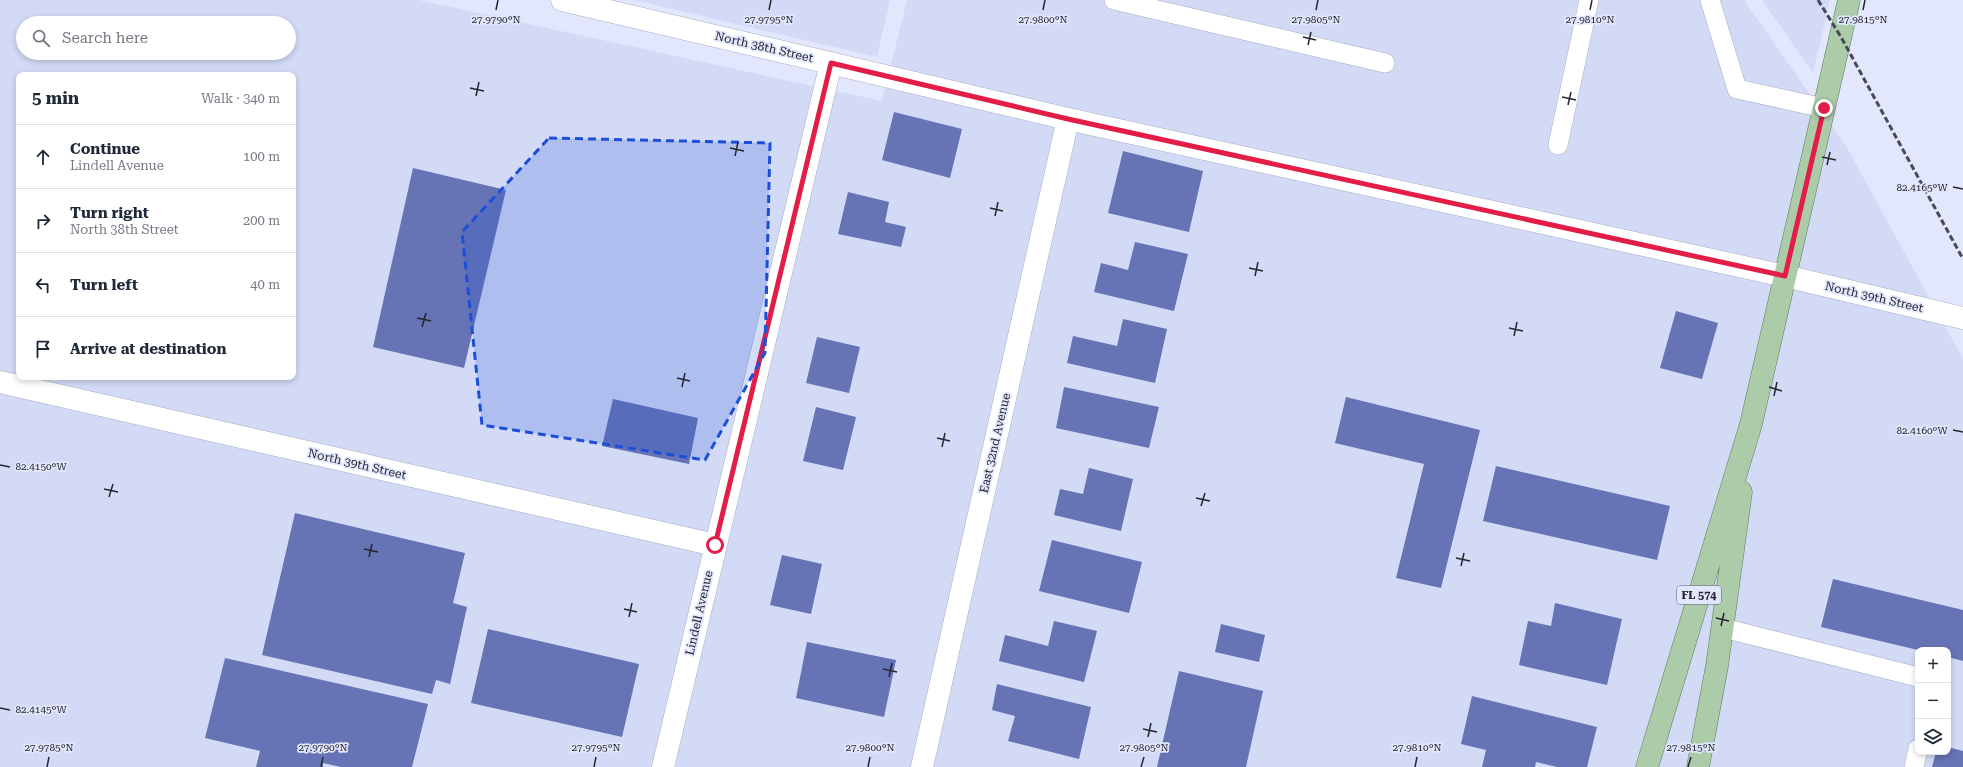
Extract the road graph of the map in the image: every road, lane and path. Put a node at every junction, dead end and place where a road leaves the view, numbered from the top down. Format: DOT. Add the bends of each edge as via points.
graph roads {
  1 [pos="562,0"];
  2 [pos="1114,0"];
  3 [pos="1589,0"];
  4 [pos="1710,0"];
  5 [pos="1849,0"];
  6 [pos="831,63"];
  7 [pos="1385,63"];
  8 [pos="1824,108"];
  9 [pos="1068,119"];
  10 [pos="1558,145"];
  11 [pos="1785,276"];
  12 [pos="1963,318"];
  13 [pos="0,382"];
  14 [pos="1751,424"];
  15 [pos="715,545"];
  16 [pos="1722,628"];
  17 [pos="1915,676"];
  18 [pos="1917,755"];
  19 [pos="663,767"];
  20 [pos="922,767"];
  21 [pos="1647,767"];
  22 [pos="1698,767"];
  23 [pos="1914,767"];
  1 -- 6 [label="street, North 38th Street"];
  2 -- 7 [label="lane"];
  3 -- 10 [label="lane"];
  4 -- 8 [label="lane" via="1737,89"];
  5 -- 8 [label="main road, FL 574"];
  6 -- 9 [label="street, North 38th Street"];
  6 -- 15 [label="street, Lindell Avenue"];
  8 -- 11 [label="main road, FL 574"];
  9 -- 11 [label="street, North 38th Street"];
  9 -- 20 [label="street, East 32nd Avenue"];
  11 -- 12 [label="street, North 39th Street"];
  11 -- 14 [label="main road, FL 574"];
  13 -- 15 [label="street, North 39th Street"];
  14 -- 16 [label="main road, FL 574"];
  14 -- 21 [label="main road, FL 574"];
  15 -- 19 [label="street, Lindell Avenue"];
  16 -- 17 [label="lane"];
  16 -- 22 [label="main road, FL 574"];
  18 -- 23 [label="lane"];
}
